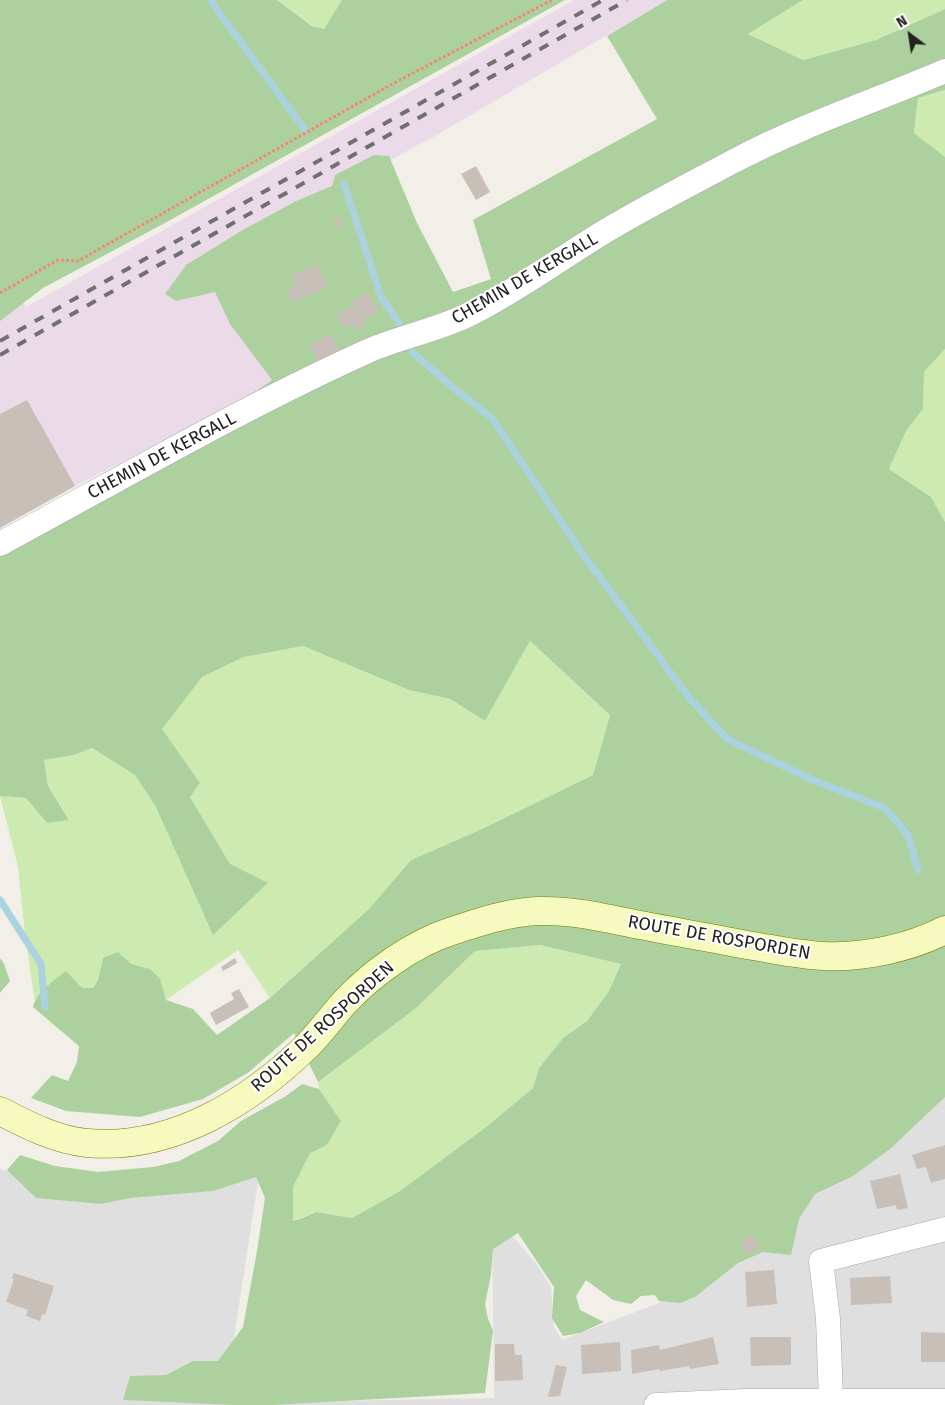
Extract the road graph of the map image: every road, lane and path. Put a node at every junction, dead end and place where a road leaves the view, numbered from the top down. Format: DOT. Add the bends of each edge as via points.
graph roads {
  1 [pos="552,0"];
  2 [pos="945,71"];
  3 [pos="0,293"];
  4 [pos="0,544"];
  5 [pos="945,930"];
  6 [pos="0,1111"];
  7 [pos="945,1229"];
  8 [pos="831,1400"];
  9 [pos="945,1401"];
  10 [pos="656,1405"];
  1 -- 3 [label="path" via="396,82 78,260 58,260"];
  2 -- 4 [label="street, CHEMIN DE KERGALL" via="737,159 602,233 474,312 446,325 369,350 260,404"];
  5 -- 6 [label="main road, ROUTE DE ROSPORDEN" via="908,945 826,956 588,913 536,911 506,915 441,934 391,963 346,1001 306,1046 245,1097 206,1120 171,1133 130,1142 86,1143 36,1129"];
  7 -- 8 [label="street" via="821,1261 828,1319"];
  8 -- 9 [label="street"];
  8 -- 10 [label="street"];
}
